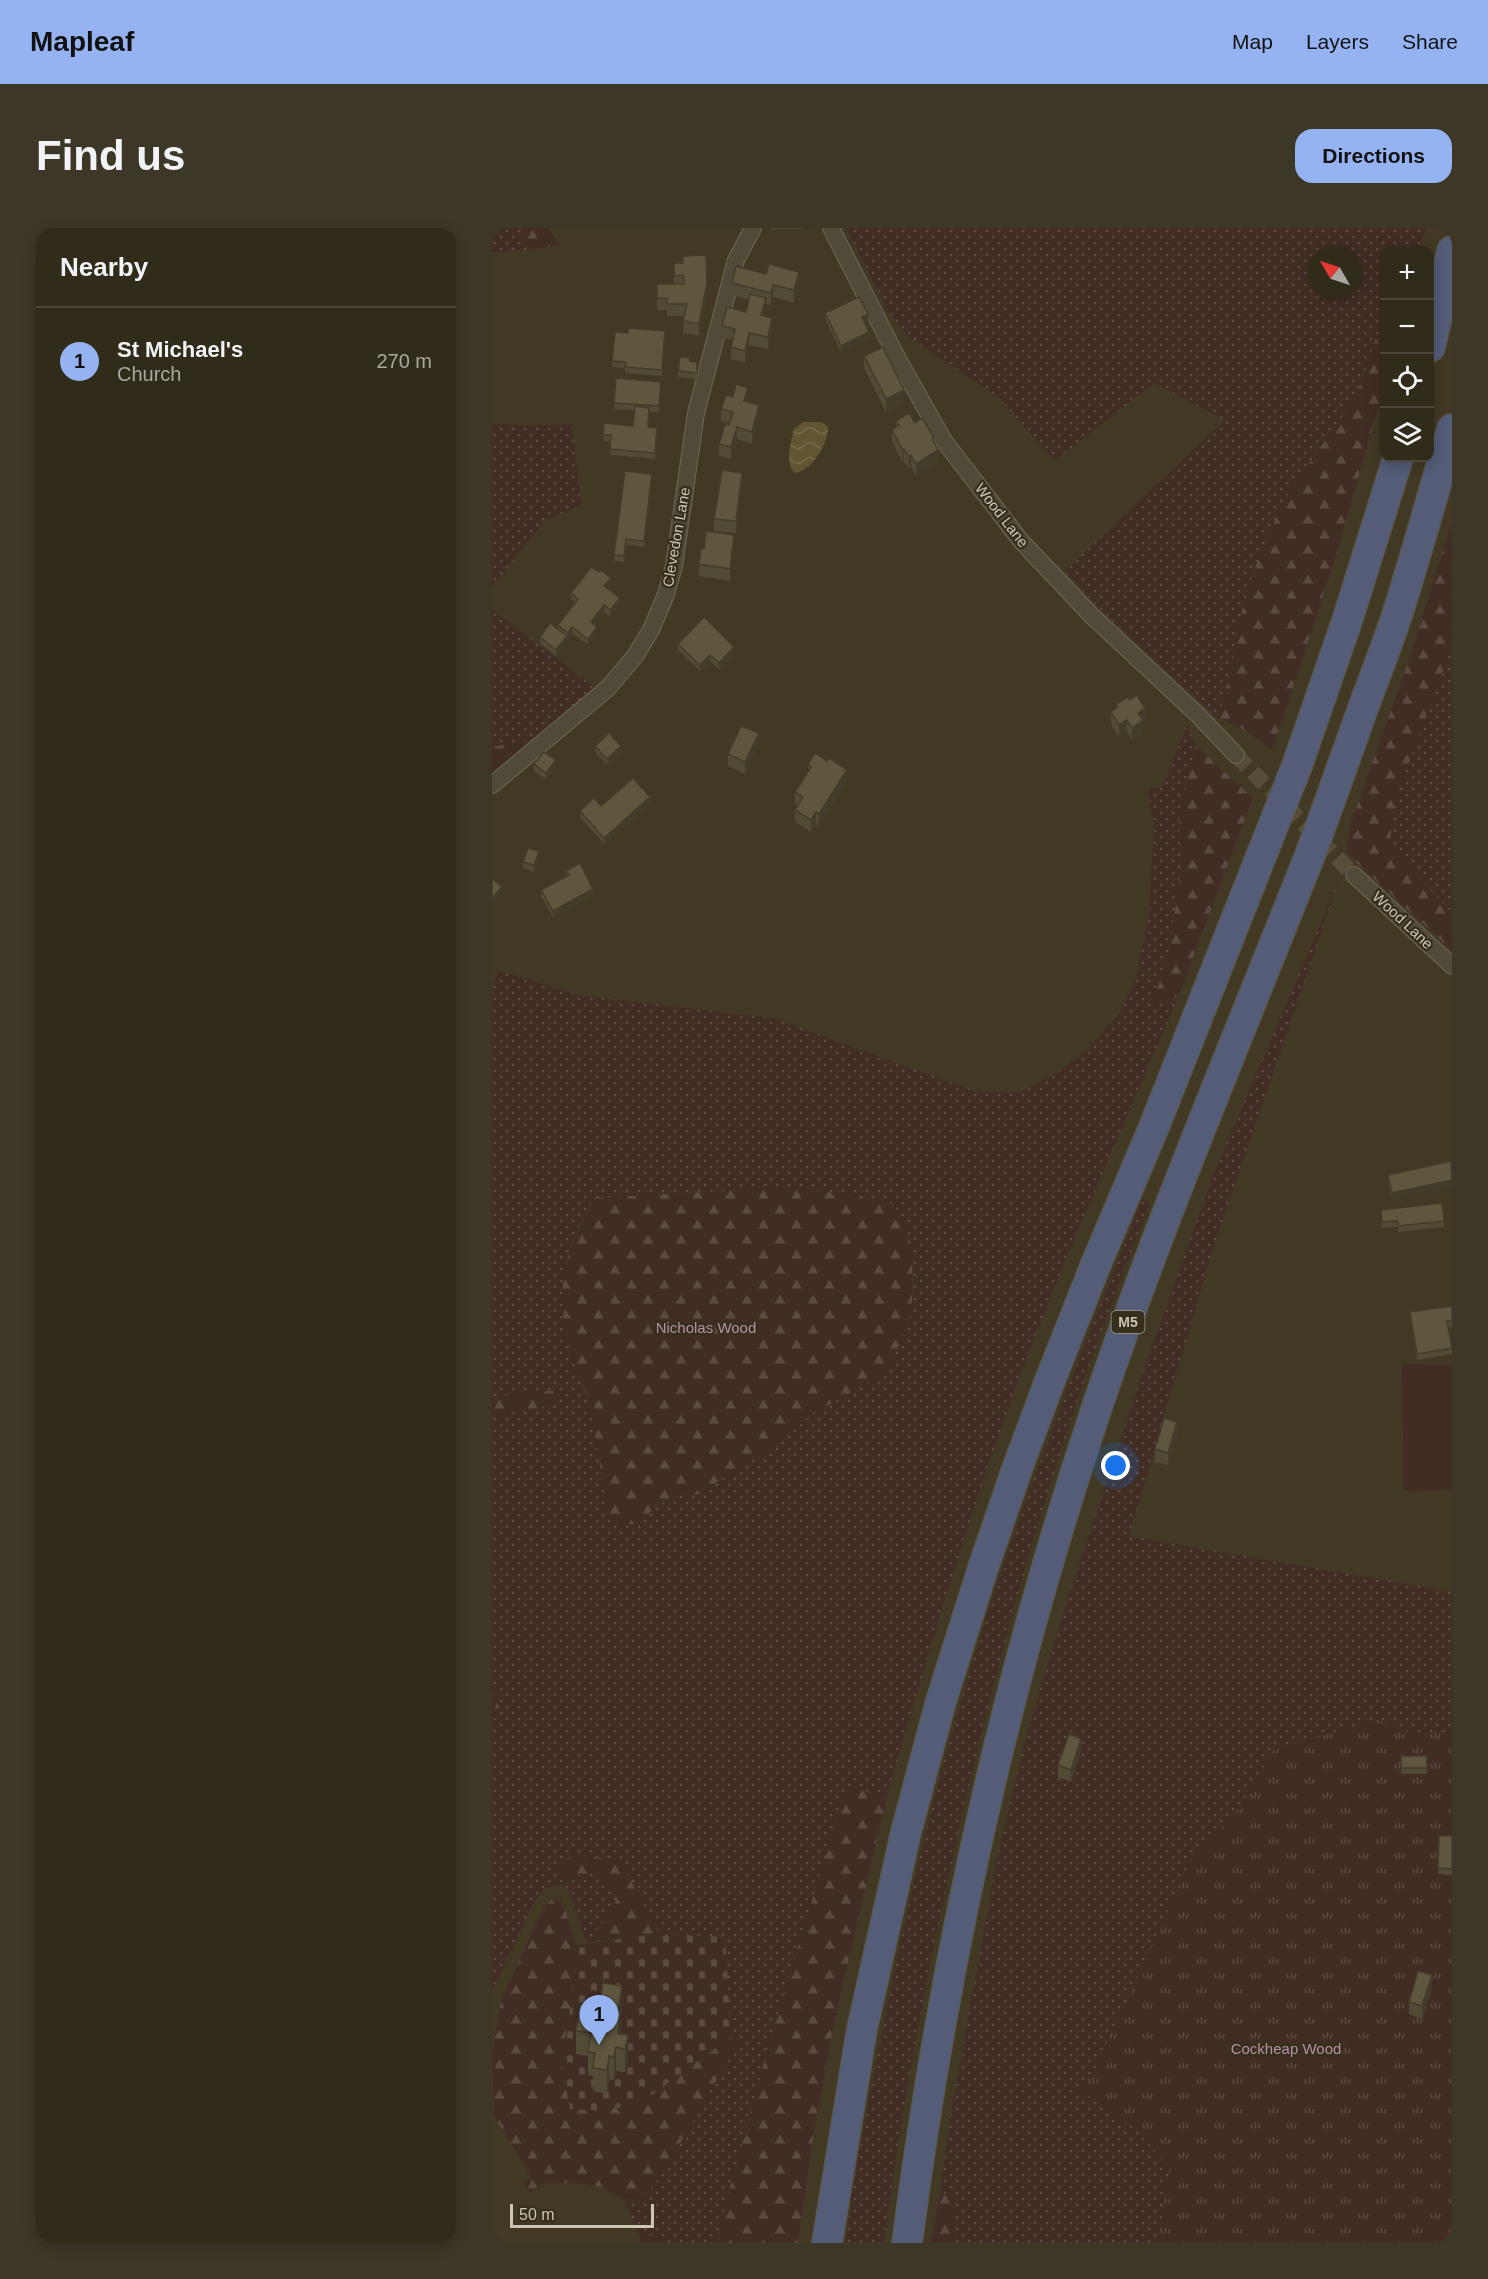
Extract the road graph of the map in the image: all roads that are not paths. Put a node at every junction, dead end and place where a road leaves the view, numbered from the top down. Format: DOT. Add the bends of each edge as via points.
graph roads {
  1 [pos="753,228"];
  2 [pos="831,228"];
  3 [pos="1452,251"];
  4 [pos="1434,330"];
  5 [pos="1452,429"];
  6 [pos="1397,462"];
  7 [pos="1236,755"];
  8 [pos="492,785"];
  9 [pos="1354,875"];
  10 [pos="1452,966"];
  11 [pos="827,2243"];
  12 [pos="907,2243"];
  1 -- 8 [label="street, Clevedon Lane" via="736,260 696,414 674,566 651,630 608,688"];
  2 -- 7 [label="street, Wood Lane" via="945,441 993,505 1021,541 1092,616"];
  3 -- 4 [label="highway"];
  5 -- 12 [label="highway, M5" via="1397,616 1311,853 1140,1288 1065,1503 980,1827 945,1994"];
  6 -- 11 [label="highway" via="1298,763 1049,1383 952,1667 906,1832 862,2029"];
  9 -- 10 [label="street, Wood Lane"];
}
